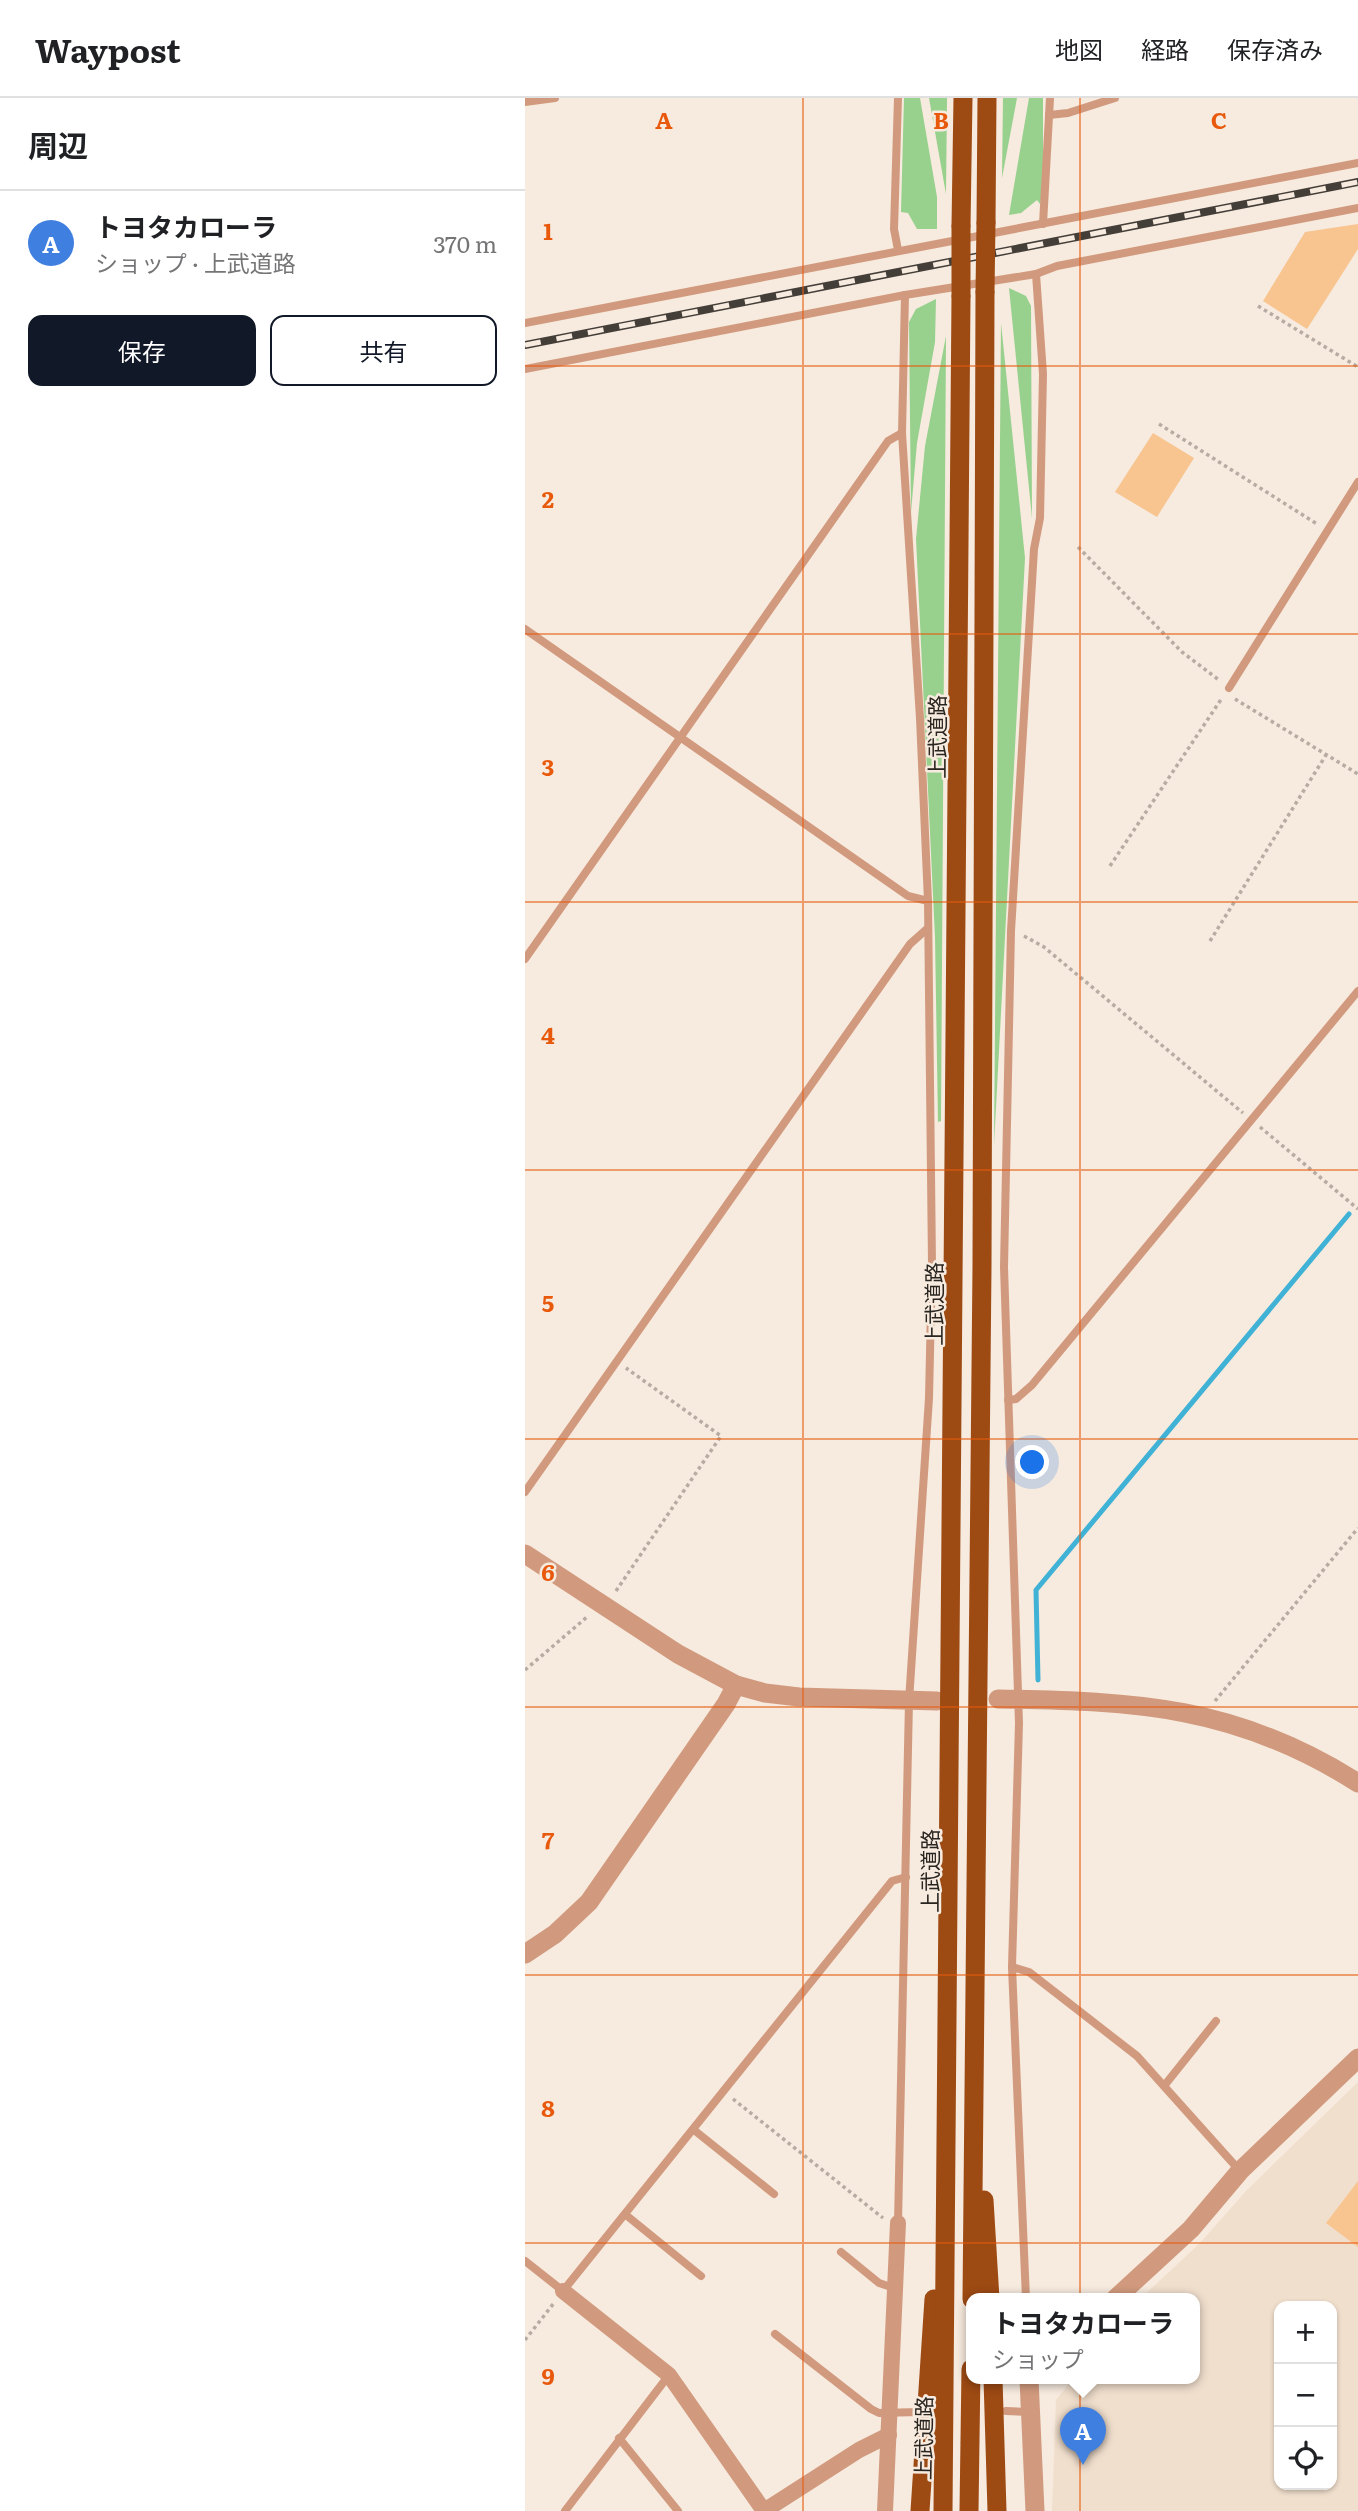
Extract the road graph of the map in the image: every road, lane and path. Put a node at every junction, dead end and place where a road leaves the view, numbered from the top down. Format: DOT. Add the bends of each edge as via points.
graph roads {
  1 [pos="555,98"];
  2 [pos="898,98"];
  3 [pos="963,98"];
  4 [pos="987,98"];
  5 [pos="1049,98"];
  6 [pos="1115,98"];
  7 [pos="525,102"];
  8 [pos="1049,115"];
  9 [pos="1358,163"];
  10 [pos="1358,208"];
  11 [pos="1044,223"];
  12 [pos="898,250"];
  13 [pos="1036,274"];
  14 [pos="905,295"];
  15 [pos="1258,306"];
  16 [pos="525,323"];
  17 [pos="1358,367"];
  18 [pos="525,369"];
  19 [pos="1159,424"];
  20 [pos="902,433"];
  21 [pos="1358,482"];
  22 [pos="1327,530"];
  23 [pos="1078,547"];
  24 [pos="525,629"];
  25 [pos="1229,688"];
  26 [pos="679,737"];
  27 [pos="1326,755"];
  28 [pos="1358,774"];
  29 [pos="1110,866"];
  30 [pos="927,901"];
  31 [pos="928,928"];
  32 [pos="1011,931"];
  33 [pos="1210,941"];
  34 [pos="525,959"];
  35 [pos="1358,991"];
  36 [pos="1252,1121"];
  37 [pos="1358,1209"];
  38 [pos="932,1264"];
  39 [pos="955,1264"];
  40 [pos="982,1266"];
  41 [pos="1004,1267"];
  42 [pos="617,1361"];
  43 [pos="1008,1400"];
  44 [pos="525,1492"];
  45 [pos="1358,1528"];
  46 [pos="525,1554"];
  47 [pos="604,1603"];
  48 [pos="525,1670"];
  49 [pos="736,1685"];
  50 [pos="998,1699"];
  51 [pos="1018,1700"];
  52 [pos="909,1701"];
  53 [pos="937,1701"];
  54 [pos="1208,1716"];
  55 [pos="1358,1783"];
  56 [pos="906,1877"];
  57 [pos="525,1954"];
  58 [pos="1012,1967"];
  59 [pos="1216,2021"];
  60 [pos="1358,2057"];
  61 [pos="1164,2086"];
  62 [pos="724,2092"];
  63 [pos="975,2098"];
  64 [pos="948,2113"];
  65 [pos="694,2130"];
  66 [pos="1240,2171"];
  67 [pos="774,2194"];
  68 [pos="626,2215"];
  69 [pos="898,2223"];
  70 [pos="841,2252"];
  71 [pos="525,2261"];
  72 [pos="701,2276"];
  73 [pos="897,2289"];
  74 [pos="563,2291"];
  75 [pos="972,2293"];
  76 [pos="990,2293"];
  77 [pos="1026,2293"];
  78 [pos="1122,2293"];
  79 [pos="775,2334"];
  80 [pos="525,2340"];
  81 [pos="669,2375"];
  82 [pos="971,2384"];
  83 [pos="993,2384"];
  84 [pos="1029,2384"];
  85 [pos="1006,2411"];
  86 [pos="891,2412"];
  87 [pos="919,2412"];
  88 [pos="1031,2412"];
  89 [pos="889,2435"];
  90 [pos="619,2438"];
  91 [pos="565,2511"];
  92 [pos="678,2511"];
  93 [pos="764,2511"];
  94 [pos="885,2511"];
  95 [pos="920,2511"];
  96 [pos="943,2511"];
  97 [pos="969,2511"];
  98 [pos="997,2511"];
  99 [pos="1035,2511"];
  1 -- 7 [label="lane"];
  2 -- 12 [label="lane" via="894,229"];
  3 -- 39 [label="highway, 上武道路, bridge"];
  4 -- 40 [label="highway, bridge"];
  5 -- 8 [label="lane"];
  6 -- 8 [label="lane"];
  8 -- 11 [label="lane"];
  9 -- 11 [label="lane"];
  10 -- 13 [label="lane" via="1057,266"];
  11 -- 12 [label="lane"];
  12 -- 16 [label="lane"];
  13 -- 14 [label="lane"];
  13 -- 32 [label="lane" via="1043,374 1040,518 1034,549"];
  14 -- 18 [label="lane"];
  14 -- 20 [label="lane"];
  15 -- 17 [label="path"];
  19 -- 22 [label="path"];
  20 -- 26 [label="lane" via="888,441"];
  20 -- 30 [label="lane"];
  21 -- 22 [label="lane"];
  22 -- 25 [label="lane"];
  23 -- 25 [label="path" via="1182,652"];
  24 -- 26 [label="lane"];
  25 -- 27 [label="path" via="1233,697"];
  25 -- 29 [label="path"];
  26 -- 30 [label="lane" via="908,896"];
  26 -- 34 [label="lane"];
  27 -- 28 [label="path"];
  27 -- 33 [label="path"];
  30 -- 31 [label="lane"];
  31 -- 38 [label="lane"];
  31 -- 42 [label="lane" via="910,944"];
  32 -- 36 [label="path" via="1044,947"];
  32 -- 41 [label="lane"];
  35 -- 36 [label="lane"];
  36 -- 37 [label="path"];
  36 -- 43 [label="lane" via="1032,1385"];
  38 -- 39 [label="lane"];
  38 -- 52 [label="lane" via="929,1398"];
  39 -- 64 [label="highway, 上武道路"];
  40 -- 41 [label="lane"];
  40 -- 63 [label="highway"];
  41 -- 43 [label="lane"];
  42 -- 44 [label="lane"];
  42 -- 47 [label="path" via="721,1436"];
  43 -- 51 [label="lane"];
  45 -- 54 [label="path"];
  46 -- 47 [label="street"];
  47 -- 48 [label="path"];
  47 -- 49 [label="street" via="678,1654"];
  49 -- 52 [label="street" via="799,1697"];
  49 -- 57 [label="street" via="589,1902"];
  50 -- 51 [label="street"];
  51 -- 54 [label="street" via="1130,1703"];
  51 -- 58 [label="lane"];
  52 -- 53 [label="street"];
  52 -- 56 [label="lane"];
  54 -- 55 [label="street" via="1274,1737"];
  56 -- 62 [label="lane" via="892,1881"];
  56 -- 69 [label="lane"];
  58 -- 61 [label="lane" via="1028,1972 1126,2046"];
  58 -- 77 [label="lane"];
  59 -- 61 [label="lane"];
  60 -- 66 [label="street"];
  61 -- 66 [label="lane"];
  62 -- 65 [label="lane"];
  62 -- 69 [label="path" via="882,2217"];
  63 -- 75 [label="highway"];
  63 -- 76 [label="highway"];
  64 -- 95 [label="highway"];
  64 -- 96 [label="highway, 上武道路"];
  65 -- 67 [label="lane"];
  65 -- 68 [label="lane"];
  66 -- 78 [label="street" via="1191,2229"];
  68 -- 72 [label="lane"];
  68 -- 74 [label="lane"];
  69 -- 73 [label="street"];
  70 -- 73 [label="lane" via="879,2283"];
  71 -- 74 [label="lane"];
  73 -- 86 [label="street"];
  74 -- 80 [label="path"];
  74 -- 81 [label="street"];
  79 -- 86 [label="lane" via="871,2409"];
  81 -- 90 [label="lane"];
  81 -- 93 [label="street"];
  82 -- 97 [label="highway"];
  83 -- 98 [label="highway"];
  84 -- 88 [label="street"];
  85 -- 88 [label="lane"];
  86 -- 87 [label="lane"];
  86 -- 89 [label="street"];
  88 -- 99 [label="street"];
  89 -- 93 [label="street"];
  89 -- 94 [label="street"];
  90 -- 91 [label="lane"];
  90 -- 92 [label="lane"];
}
